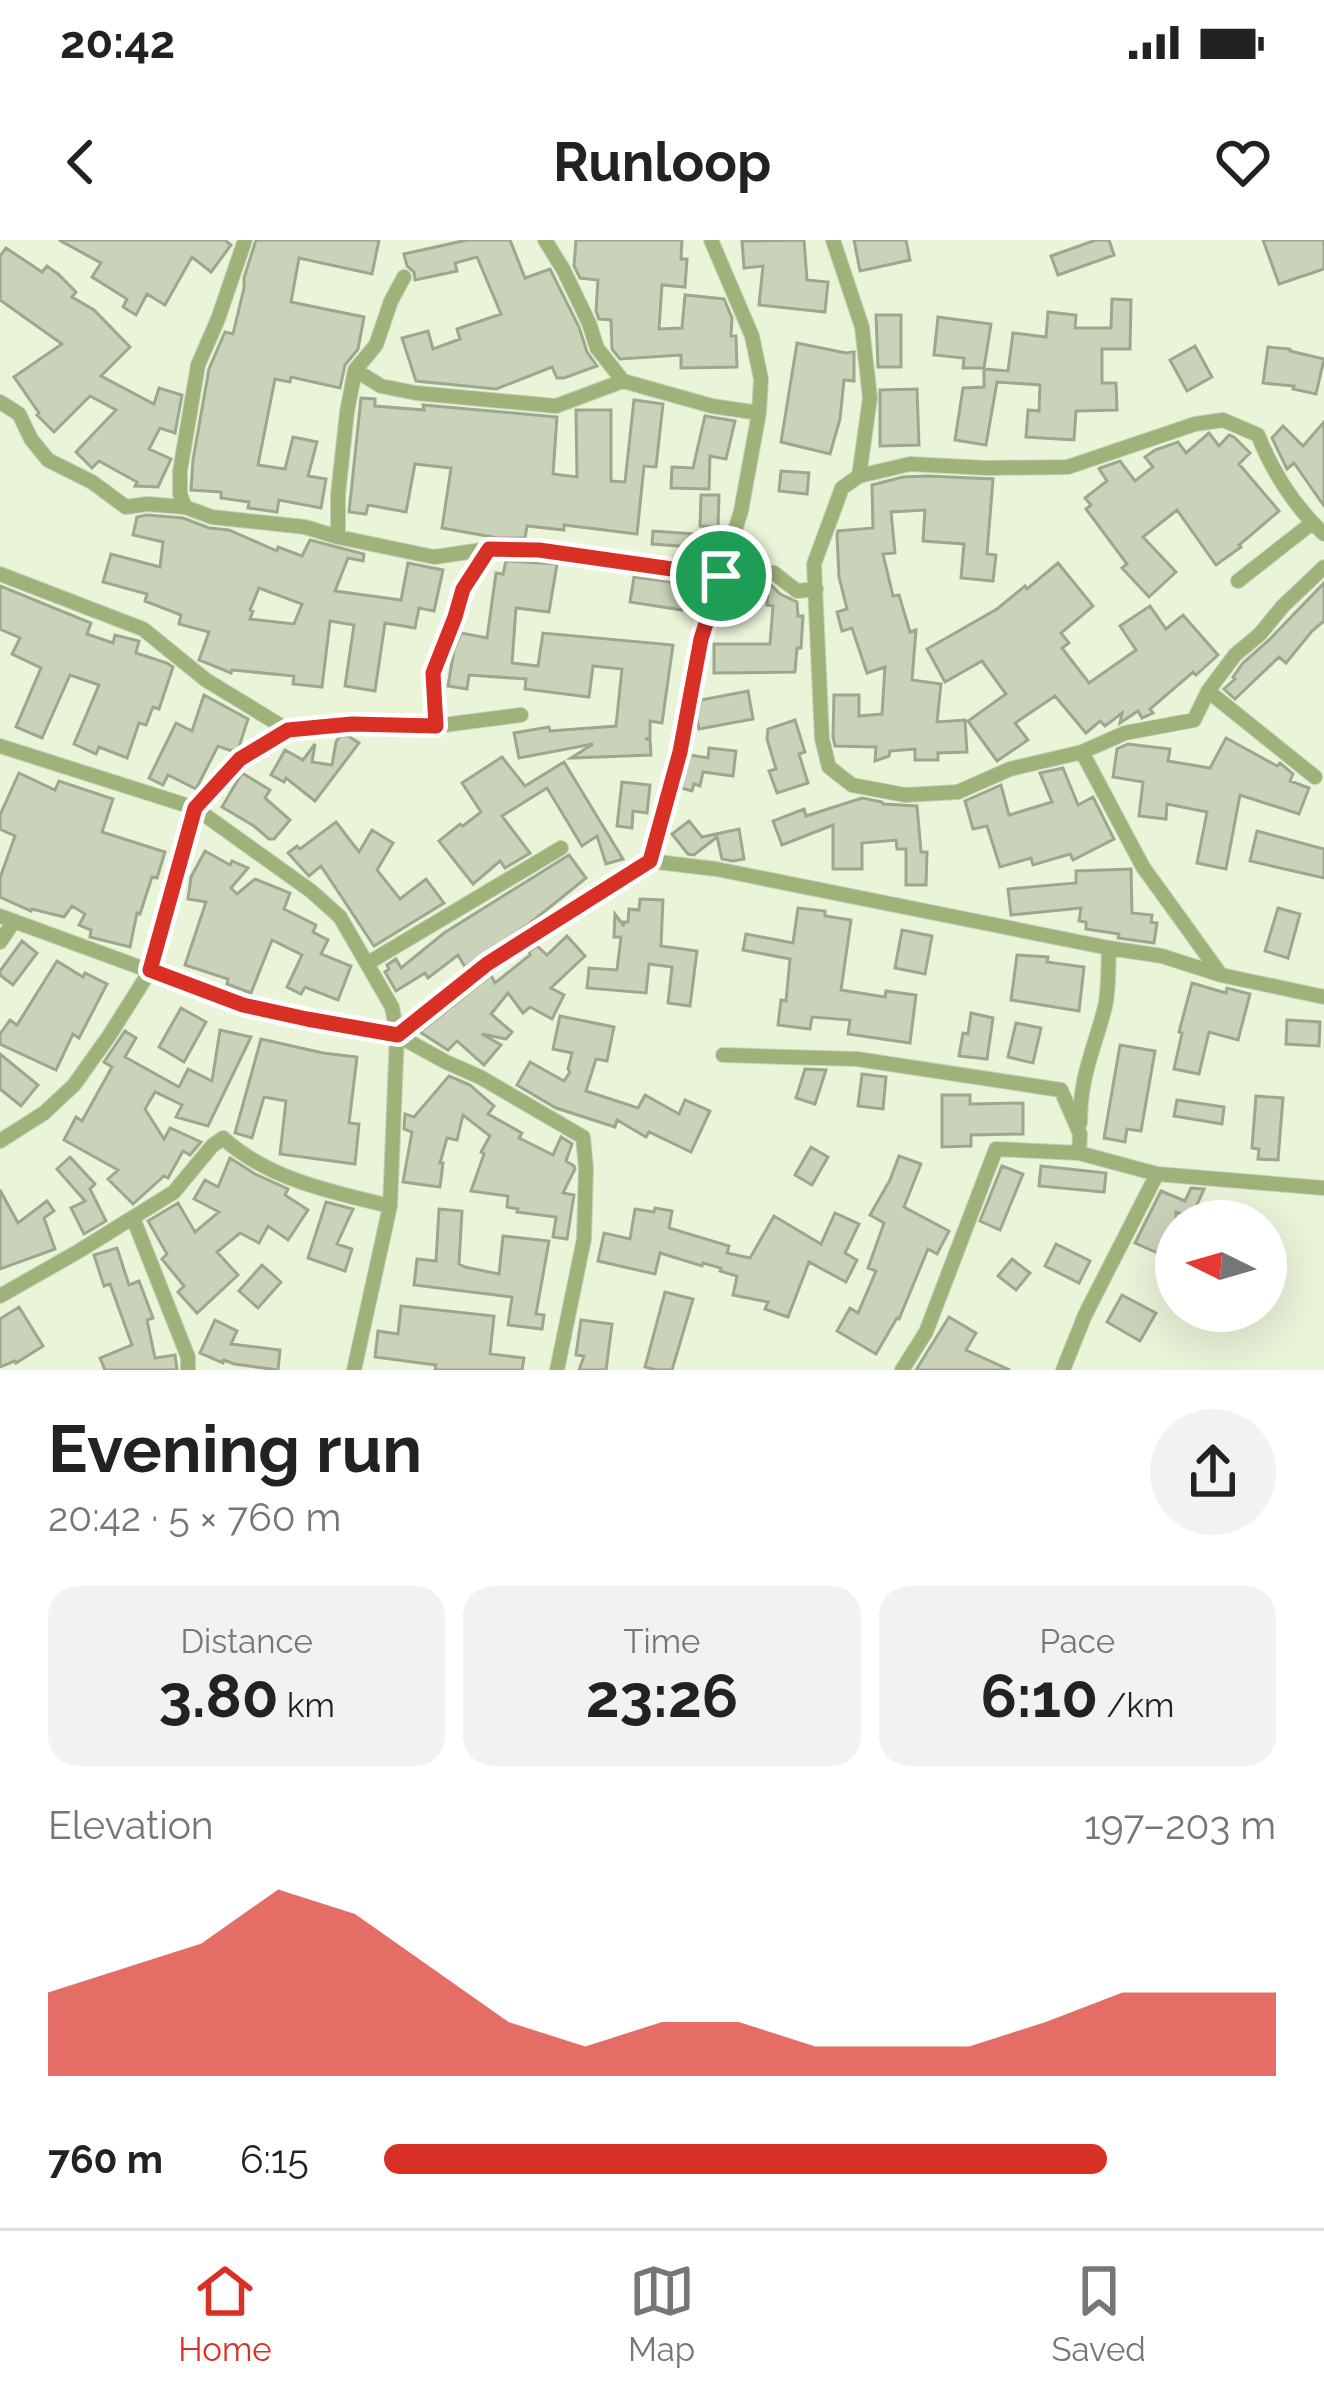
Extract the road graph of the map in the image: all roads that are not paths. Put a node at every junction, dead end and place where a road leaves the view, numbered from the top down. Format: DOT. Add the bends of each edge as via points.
graph roads {
  1 [pos="245,240"];
  2 [pos="544,240"];
  3 [pos="711,240"];
  4 [pos="836,240"];
  5 [pos="404,277"];
  6 [pos="355,370"];
  7 [pos="623,381"];
  8 [pos="0,402"];
  9 [pos="759,413"];
  10 [pos="859,476"];
  11 [pos="185,506"];
  12 [pos="1318,529"];
  13 [pos="338,537"];
  14 [pos="489,549"];
  15 [pos="1324,567"];
  16 [pos="0,574"];
  17 [pos="721,576"];
  18 [pos="1238,581"];
  19 [pos="816,589"];
  20 [pos="1208,691"];
  21 [pos="521,715"];
  22 [pos="436,726"];
  23 [pos="288,730"];
  24 [pos="0,746"];
  25 [pos="1082,752"];
  26 [pos="1315,777"];
  27 [pos="195,808"];
  28 [pos="561,848"];
  29 [pos="650,861"];
  30 [pos="7,919"];
  31 [pos="0,942"];
  32 [pos="1109,948"];
  33 [pos="368,963"];
  34 [pos="150,970"];
  35 [pos="1221,975"];
  36 [pos="1324,997"];
  37 [pos="398,1035"];
  38 [pos="723,1055"];
  39 [pos="1080,1134"];
  40 [pos="0,1141"];
  41 [pos="1079,1153"];
  42 [pos="1157,1174"];
  43 [pos="1324,1188"];
  44 [pos="390,1206"];
  45 [pos="133,1218"];
  46 [pos="0,1296"];
  47 [pos="188,1370"];
  48 [pos="354,1370"];
  49 [pos="557,1370"];
  50 [pos="902,1370"];
  51 [pos="1064,1370"];
  1 -- 11 [label="street" via="198,365 180,471"];
  2 -- 7 [label="street" via="597,348"];
  3 -- 9 [label="street" via="752,336"];
  4 -- 10 [label="street" via="862,327 870,398"];
  5 -- 6 [label="street" via="376,345"];
  6 -- 7 [label="street" via="416,393 556,406"];
  6 -- 13 [label="street"];
  7 -- 9 [label="street"];
  8 -- 11 [label="street" via="19,413 48,460 126,507"];
  9 -- 17 [label="street"];
  10 -- 12 [label="street" via="910,464 1068,467 1223,420 1258,435 1269,464"];
  10 -- 19 [label="street" via="842,488 827,526 814,564"];
  11 -- 13 [label="street"];
  12 -- 18 [label="street"];
  13 -- 14 [label="street" via="434,557"];
  14 -- 17 [label="street"];
  14 -- 22 [label="street" via="463,589 433,673"];
  15 -- 20 [label="street"];
  16 -- 23 [label="street" via="143,629"];
  17 -- 19 [label="street" via="774,573 797,591"];
  17 -- 29 [label="street"];
  19 -- 25 [label="street" via="822,739 829,767 852,785 905,795 958,792"];
  20 -- 25 [label="street" via="1194,720 1125,733"];
  20 -- 26 [label="street"];
  21 -- 22 [label="street"];
  22 -- 23 [label="street"];
  23 -- 27 [label="street" via="240,759"];
  24 -- 27 [label="street"];
  25 -- 35 [label="street" via="1144,867"];
  27 -- 33 [label="street" via="340,917"];
  27 -- 34 [label="street"];
  28 -- 33 [label="street"];
  29 -- 32 [label="street"];
  29 -- 37 [label="street" via="487,964"];
  30 -- 31 [label="street"];
  30 -- 34 [label="street"];
  32 -- 35 [label="street"];
  32 -- 39 [label="street"];
  33 -- 37 [label="street"];
  34 -- 37 [label="street" via="243,1005"];
  34 -- 40 [label="street" via="74,1084"];
  35 -- 36 [label="street"];
  37 -- 44 [label="street"];
  37 -- 49 [label="street" via="583,1137 584,1239"];
  38 -- 39 [label="street" via="857,1059 1061,1090"];
  39 -- 41 [label="street"];
  41 -- 42 [label="street"];
  41 -- 50 [label="street" via="996,1149 926,1332"];
  42 -- 43 [label="street"];
  42 -- 51 [label="street"];
  44 -- 45 [label="street" via="309,1187 223,1138 175,1192"];
  44 -- 48 [label="street"];
  45 -- 46 [label="street"];
  45 -- 47 [label="street"];
}
